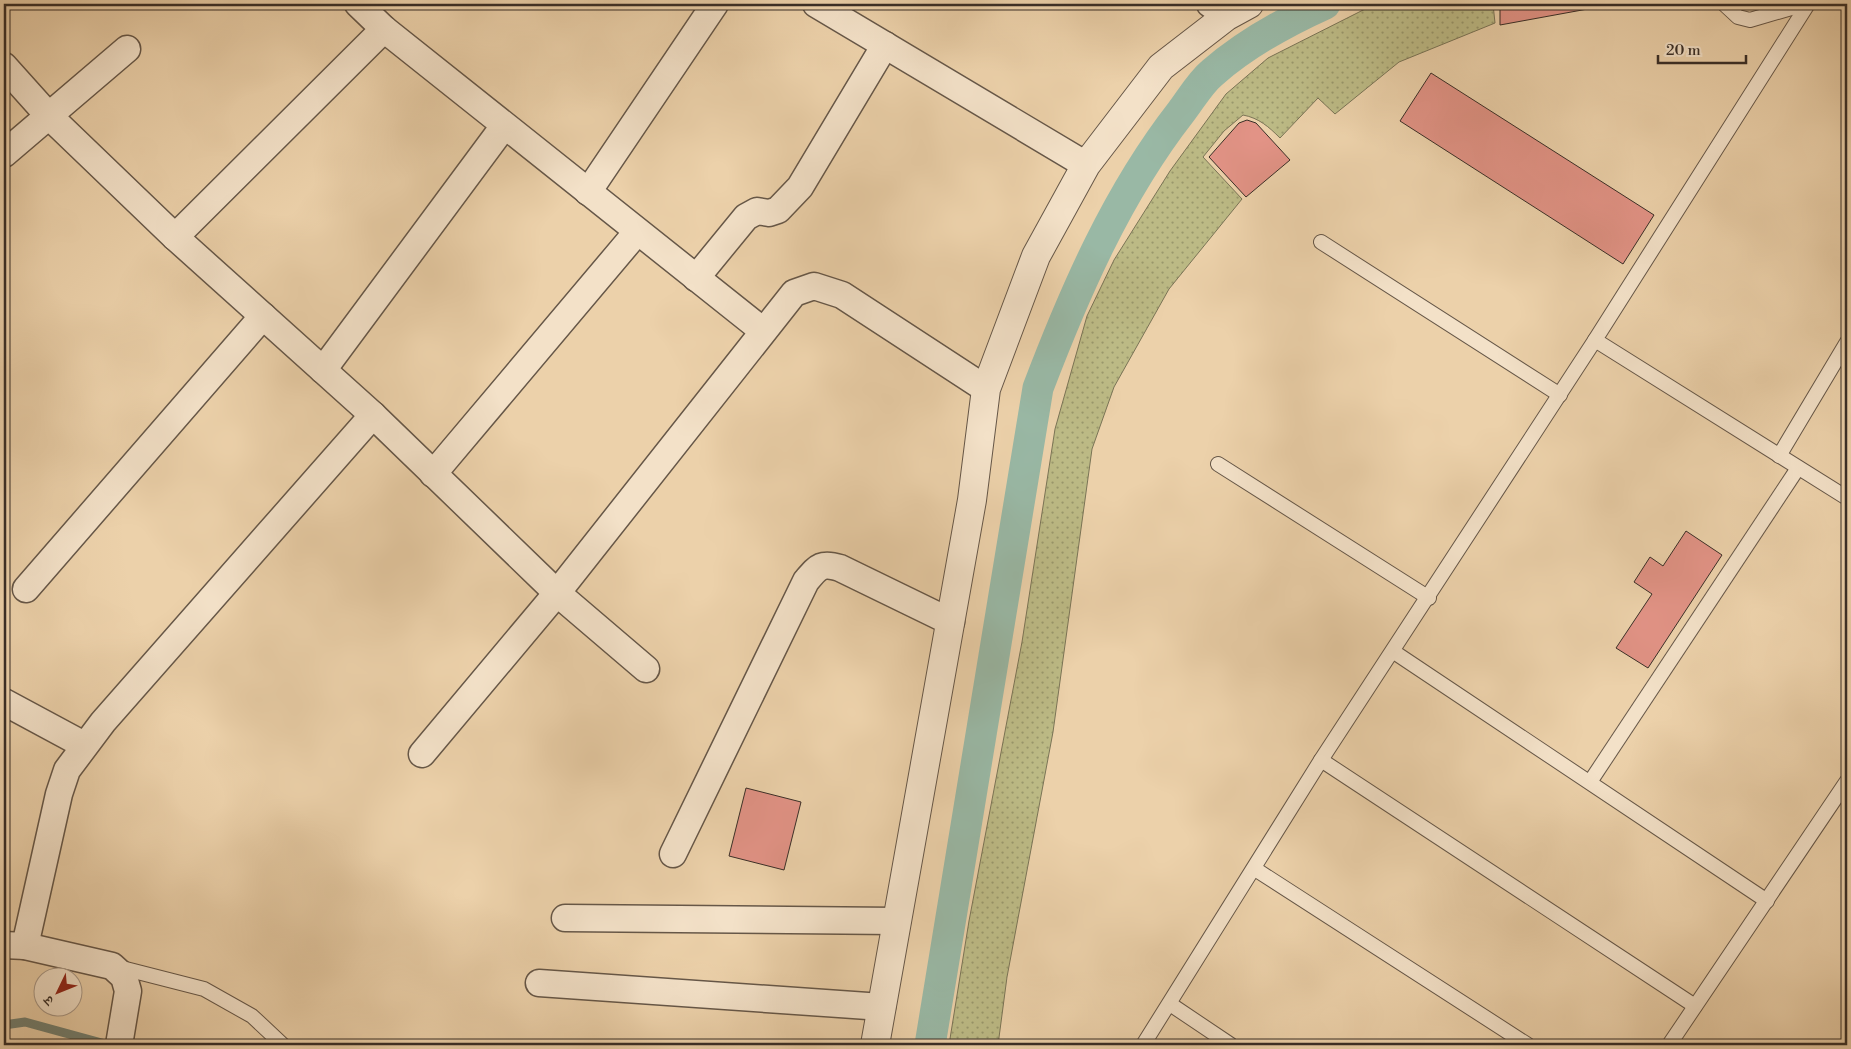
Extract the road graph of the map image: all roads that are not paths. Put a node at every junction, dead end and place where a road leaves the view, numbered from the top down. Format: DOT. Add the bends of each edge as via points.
graph roads {
  1 [pos="358,4"];
  2 [pos="715,4"];
  3 [pos="816,4"];
  4 [pos="1724,4"];
  5 [pos="1806,4"];
  6 [pos="1228,8"];
  7 [pos="384,29"];
  8 [pos="885,45"];
  9 [pos="127,49"];
  10 [pos="4,66"];
  11 [pos="48,115"];
  12 [pos="504,126"];
  13 [pos="4,154"];
  14 [pos="1086,165"];
  15 [pos="588,192"];
  16 [pos="637,232"];
  17 [pos="176,237"];
  18 [pos="1322,242"];
  19 [pos="696,278"];
  20 [pos="262,316"];
  21 [pos="762,330"];
  22 [pos="1595,340"];
  23 [pos="1847,342"];
  24 [pos="323,370"];
  25 [pos="986,389"];
  26 [pos="1560,395"];
  27 [pos="374,415"];
  28 [pos="1779,456"];
  29 [pos="1218,464"];
  30 [pos="1798,468"];
  31 [pos="433,474"];
  32 [pos="1847,498"];
  33 [pos="26,589"];
  34 [pos="557,593"];
  35 [pos="1429,598"];
  36 [pos="950,622"];
  37 [pos="1394,652"];
  38 [pos="646,669"];
  39 [pos="4,702"];
  40 [pos="84,744"];
  41 [pos="422,754"];
  42 [pos="1321,760"];
  43 [pos="1847,781"];
  44 [pos="1590,782"];
  45 [pos="673,854"];
  46 [pos="1256,869"];
  47 [pos="1767,901"];
  48 [pos="566,918"];
  49 [pos="897,921"];
  50 [pos="15,945"];
  51 [pos="112,966"];
  52 [pos="539,982"];
  53 [pos="1170,1004"];
  54 [pos="1695,1006"];
  55 [pos="882,1007"];
  56 [pos="119,1045"];
  57 [pos="283,1045"];
  58 [pos="876,1045"];
  59 [pos="1143,1045"];
  60 [pos="1231,1045"];
  61 [pos="1528,1045"];
  62 [pos="1669,1045"];
  1 -- 7 [label="street"];
  2 -- 15 [label="street"];
  3 -- 8 [label="street"];
  4 -- 5 [label="lane" via="1738,17 1750,20"];
  5 -- 22 [label="lane"];
  6 -- 14 [label="street" via="1161,67"];
  7 -- 12 [label="street"];
  7 -- 17 [label="street"];
  8 -- 14 [label="street"];
  8 -- 19 [label="street" via="800,187 778,210 757,211 746,216"];
  9 -- 11 [label="street"];
  10 -- 11 [label="street"];
  11 -- 13 [label="street"];
  11 -- 17 [label="street"];
  12 -- 15 [label="street"];
  12 -- 24 [label="street"];
  14 -- 25 [label="street" via="1036,256"];
  15 -- 16 [label="street"];
  16 -- 19 [label="street"];
  16 -- 31 [label="street"];
  17 -- 20 [label="street"];
  18 -- 26 [label="lane"];
  19 -- 21 [label="street"];
  20 -- 24 [label="street"];
  20 -- 33 [label="street"];
  21 -- 25 [label="street" via="794,293 814,286 842,294"];
  21 -- 34 [label="street"];
  22 -- 26 [label="lane"];
  22 -- 28 [label="lane"];
  23 -- 28 [label="lane"];
  24 -- 27 [label="street"];
  25 -- 36 [label="street" via="972,500"];
  26 -- 35 [label="lane"];
  27 -- 31 [label="street"];
  27 -- 40 [label="street"];
  28 -- 30 [label="lane"];
  29 -- 35 [label="lane"];
  30 -- 32 [label="lane"];
  30 -- 44 [label="lane"];
  31 -- 34 [label="street"];
  34 -- 38 [label="street"];
  34 -- 41 [label="street"];
  35 -- 37 [label="lane"];
  36 -- 45 [label="street" via="840,568 828,564 817,568 806,582"];
  36 -- 49 [label="street"];
  37 -- 42 [label="lane"];
  37 -- 44 [label="lane"];
  39 -- 40 [label="street"];
  40 -- 50 [label="street" via="67,770"];
  42 -- 46 [label="lane"];
  42 -- 54 [label="lane"];
  43 -- 47 [label="lane"];
  44 -- 47 [label="lane"];
  46 -- 53 [label="lane"];
  46 -- 61 [label="lane"];
  47 -- 54 [label="lane"];
  48 -- 49 [label="street"];
  49 -- 55 [label="street"];
  50 -- 51 [label="street"];
  51 -- 56 [label="street" via="124,977 128,991"];
  51 -- 57 [label="lane" via="204,989 252,1016"];
  52 -- 55 [label="street"];
  53 -- 59 [label="lane"];
  53 -- 60 [label="lane"];
  54 -- 62 [label="lane"];
  55 -- 58 [label="street"];
}
